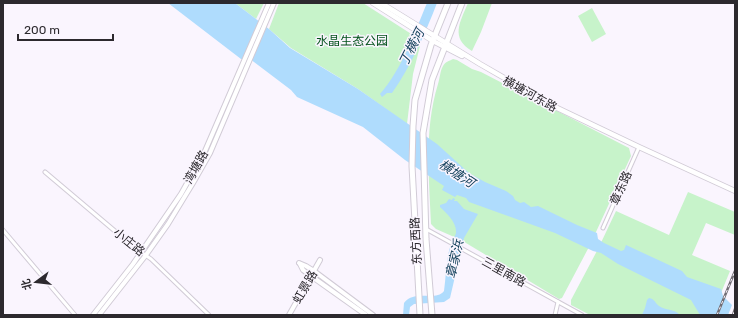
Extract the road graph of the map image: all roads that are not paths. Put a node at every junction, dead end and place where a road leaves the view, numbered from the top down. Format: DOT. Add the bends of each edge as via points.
graph roads {
  1 [pos="269,3"];
  2 [pos="274,3"];
  3 [pos="373,3"];
  4 [pos="381,3"];
  5 [pos="448,3"];
  6 [pos="462,3"];
  7 [pos="413,26"];
  8 [pos="434,39"];
  9 [pos="445,45"];
  10 [pos="639,147"];
  11 [pos="45,172"];
  12 [pos="735,191"];
  13 [pos="603,228"];
  14 [pos="426,229"];
  15 [pos="3,230"];
  16 [pos="141,252"];
  17 [pos="146,255"];
  18 [pos="320,260"];
  19 [pos="314,271"];
  20 [pos="311,276"];
  21 [pos="558,302"];
  22 [pos="75,315"];
  23 [pos="93,315"];
  24 [pos="99,315"];
  25 [pos="209,315"];
  26 [pos="289,315"];
  27 [pos="366,315"];
  28 [pos="373,315"];
  29 [pos="420,315"];
  30 [pos="432,315"];
  31 [pos="555,315"];
  32 [pos="582,315"];
  1 -- 16 [label="street, 湾塘路" via="205,151 181,194"];
  2 -- 17 [label="street" via="210,153 168,224"];
  3 -- 7 [label="main road"];
  4 -- 7 [label="main road"];
  5 -- 8 [label="main road"];
  6 -- 9 [label="main road"];
  7 -- 8 [label="main road, 横塘河东路"];
  8 -- 9 [label="main road, 横塘河东路"];
  8 -- 29 [label="main road, 东方西路" via="415,100 413,126 412,166"];
  9 -- 10 [label="main road, 横塘河东路" via="552,108"];
  9 -- 14 [label="main road, 东方西路" via="432,80 423,133"];
  10 -- 12 [label="main road, 横塘河东路"];
  10 -- 13 [label="street, 章东路"];
  11 -- 16 [label="street, 小庄路"];
  14 -- 21 [label="street, 三里南路"];
  14 -- 30 [label="main road, 东方西路"];
  15 -- 22 [label="street"];
  16 -- 17 [label="street, 小庄路"];
  16 -- 23 [label="street, 湾塘路"];
  17 -- 24 [label="street"];
  17 -- 25 [label="street, 小庄路"];
  18 -- 19 [label="street, 虹景路"];
  19 -- 20 [label="street, 虹景路"];
  19 -- 20 [label="street" via="299,263"];
  19 -- 28 [label="street"];
  20 -- 26 [label="street, 虹景路"];
  20 -- 27 [label="street"];
  21 -- 31 [label="street"];
  21 -- 32 [label="street, 三里南路"];
}
